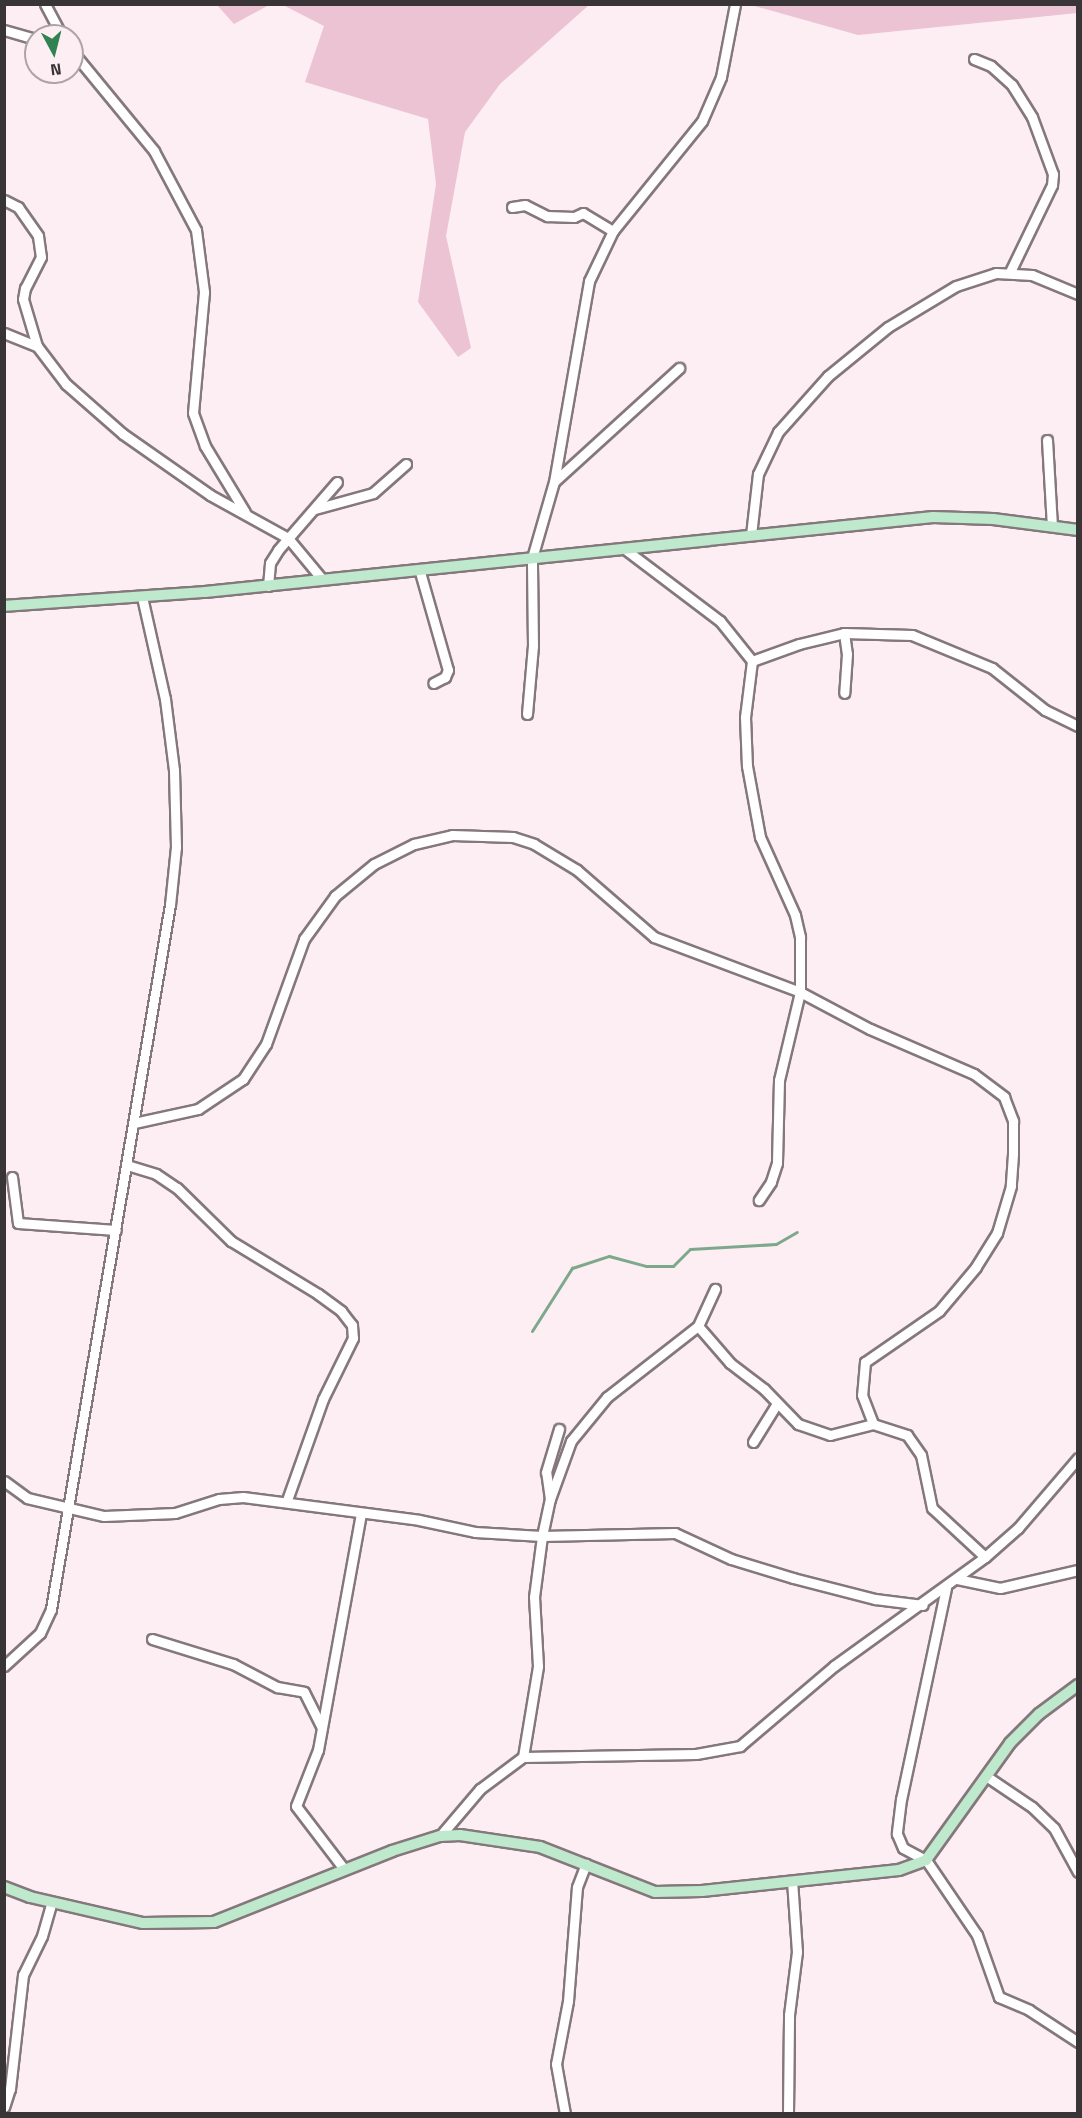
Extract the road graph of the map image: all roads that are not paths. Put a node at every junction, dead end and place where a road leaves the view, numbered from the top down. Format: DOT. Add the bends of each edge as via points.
graph roads {
  1 [pos="45,4"];
  2 [pos="735,4"];
  3 [pos="56,24"];
  4 [pos="4,30"];
  5 [pos="24,36"];
  6 [pos="974,59"];
  7 [pos="84,66"];
  8 [pos="4,200"];
  9 [pos="512,207"];
  10 [pos="613,231"];
  11 [pos="1010,272"];
  12 [pos="1077,294"];
  13 [pos="4,333"];
  14 [pos="37,346"];
  15 [pos="679,368"];
  16 [pos="1047,440"];
  17 [pos="406,464"];
  18 [pos="337,482"];
  19 [pos="554,482"];
  20 [pos="315,509"];
  21 [pos="245,512"];
  22 [pos="1052,526"];
  23 [pos="1077,530"];
  24 [pos="751,535"];
  25 [pos="288,537"];
  26 [pos="626,550"];
  27 [pos="532,558"];
  28 [pos="420,572"];
  29 [pos="322,579"];
  30 [pos="268,586"];
  31 [pos="142,597"];
  32 [pos="4,606"];
  33 [pos="844,633"];
  34 [pos="752,662"];
  35 [pos="433,683"];
  36 [pos="844,693"];
  37 [pos="527,714"];
  38 [pos="1077,726"];
  39 [pos="800,992"];
  40 [pos="134,1123"];
  41 [pos="127,1164"];
  42 [pos="12,1177"];
  43 [pos="759,1200"];
  44 [pos="116,1230"];
  45 [pos="716,1289"];
  46 [pos="698,1326"];
  47 [pos="776,1405"];
  48 [pos="873,1424"];
  49 [pos="559,1429"];
  50 [pos="753,1442"];
  51 [pos="1077,1458"];
  52 [pos="4,1481"];
  53 [pos="550,1499"];
  54 [pos="287,1500"];
  55 [pos="68,1510"];
  56 [pos="361,1513"];
  57 [pos="542,1536"];
  58 [pos="985,1557"];
  59 [pos="1077,1570"];
  60 [pos="957,1579"];
  61 [pos="946,1588"];
  62 [pos="922,1605"];
  63 [pos="152,1639"];
  64 [pos="4,1666"];
  65 [pos="1077,1686"];
  66 [pos="322,1728"];
  67 [pos="524,1756"];
  68 [pos="986,1776"];
  69 [pos="440,1836"];
  70 [pos="926,1860"];
  71 [pos="586,1864"];
  72 [pos="344,1869"];
  73 [pos="1077,1872"];
  74 [pos="792,1881"];
  75 [pos="4,1887"];
  76 [pos="52,1902"];
  77 [pos="1077,2042"];
  78 [pos="4,2107"];
  79 [pos="564,2114"];
  80 [pos="788,2114"];
  1 -- 3 [label="street"];
  2 -- 10 [label="street" via="721,77 702,121"];
  4 -- 5 [label="street"];
  6 -- 11 [label="street" via="991,66 1012,85 1032,117 1053,174 1052,185"];
  7 -- 21 [label="street" via="154,151 196,230 204,292 193,413 205,446"];
  8 -- 14 [label="street" via="18,207 41,247 38,266 23,299"];
  9 -- 10 [label="street" via="525,205 547,216 574,217 583,213"];
  10 -- 19 [label="street" via="586,292"];
  11 -- 12 [label="street" via="1032,275"];
  11 -- 24 [label="street" via="981,276 920,304 828,376 778,432 766,452 758,474"];
  13 -- 14 [label="street"];
  14 -- 21 [label="street" via="66,384 123,434 210,495"];
  15 -- 19 [label="street"];
  16 -- 22 [label="street"];
  17 -- 20 [label="street" via="373,494"];
  18 -- 20 [label="street"];
  19 -- 27 [label="street"];
  20 -- 25 [label="street"];
  21 -- 25 [label="street"];
  22 -- 23 [label="main road"];
  22 -- 24 [label="main road" via="933,517"];
  24 -- 26 [label="main road"];
  25 -- 29 [label="street"];
  25 -- 30 [label="street" via="270,563"];
  26 -- 27 [label="main road"];
  26 -- 34 [label="street" via="720,621"];
  27 -- 28 [label="main road"];
  27 -- 37 [label="street" via="533,646"];
  28 -- 29 [label="main road"];
  28 -- 35 [label="street" via="448,670"];
  29 -- 30 [label="main road"];
  30 -- 31 [label="main road"];
  31 -- 32 [label="main road"];
  31 -- 40 [label="street" via="171,739 176,847"];
  33 -- 34 [label="street"];
  33 -- 36 [label="street"];
  33 -- 38 [label="street" via="912,635 962,653 1009,677 1045,710"];
  34 -- 39 [label="street" via="745,717 747,766 760,837 795,915 800,937"];
  39 -- 40 [label="street" via="654,937 577,870 534,844 513,837 452,835 414,844 374,864 335,896 304,939 266,1044 243,1079 198,1110"];
  39 -- 43 [label="street" via="779,1080 777,1163"];
  39 -- 48 [label="street" via="870,1029 974,1074 1004,1097 1013,1121 1011,1186 997,1233 939,1311 923,1326 865,1362 862,1395"];
  40 -- 41 [label="street"];
  41 -- 44 [label="street"];
  41 -- 54 [label="street" via="177,1188 231,1240 318,1294 341,1311 351,1325 352,1338 323,1399"];
  42 -- 44 [label="street" via="18,1222"];
  44 -- 55 [label="street"];
  45 -- 46 [label="street"];
  46 -- 47 [label="street" via="730,1363 764,1389"];
  46 -- 53 [label="street" via="630,1377 589,1416 571,1441"];
  47 -- 48 [label="street" via="798,1424 830,1435"];
  47 -- 50 [label="street"];
  48 -- 58 [label="street" via="907,1435 916,1444 932,1508"];
  49 -- 53 [label="street" via="546,1472"];
  51 -- 58 [label="street" via="1018,1528"];
  52 -- 55 [label="street" via="27,1498"];
  53 -- 57 [label="street"];
  54 -- 55 [label="street" via="219,1499 175,1513 146,1516"];
  54 -- 56 [label="street"];
  55 -- 64 [label="street" via="46,1622 40,1633"];
  56 -- 57 [label="street" via="475,1532"];
  56 -- 66 [label="street"];
  57 -- 62 [label="street" via="675,1533 731,1559 793,1578 875,1599"];
  57 -- 67 [label="street" via="534,1597 538,1666"];
  58 -- 60 [label="street"];
  59 -- 60 [label="street" via="1000,1588"];
  60 -- 61 [label="street"];
  61 -- 62 [label="street"];
  61 -- 70 [label="street" via="897,1834 903,1848"];
  62 -- 67 [label="street" via="834,1666 740,1746 696,1754"];
  63 -- 66 [label="street" via="233,1664 277,1687 304,1692"];
  65 -- 68 [label="main road" via="1039,1714"];
  66 -- 72 [label="street" via="312,1770 296,1806"];
  67 -- 69 [label="street" via="480,1790"];
  68 -- 70 [label="main road"];
  68 -- 73 [label="street" via="1032,1807 1054,1828"];
  69 -- 71 [label="main road" via="513,1841"];
  69 -- 72 [label="main road"];
  70 -- 74 [label="main road" via="899,1870"];
  70 -- 77 [label="street" via="984,1947 993,1991"];
  71 -- 74 [label="main road" via="655,1892"];
  71 -- 79 [label="street" via="577,1887 568,2001 556,2064"];
  72 -- 76 [label="main road" via="214,1922 152,1924"];
  74 -- 80 [label="street" via="797,1952 789,2015"];
  75 -- 76 [label="main road"];
  76 -- 78 [label="street" via="42,1936 23,1975 10,2089"];
}
